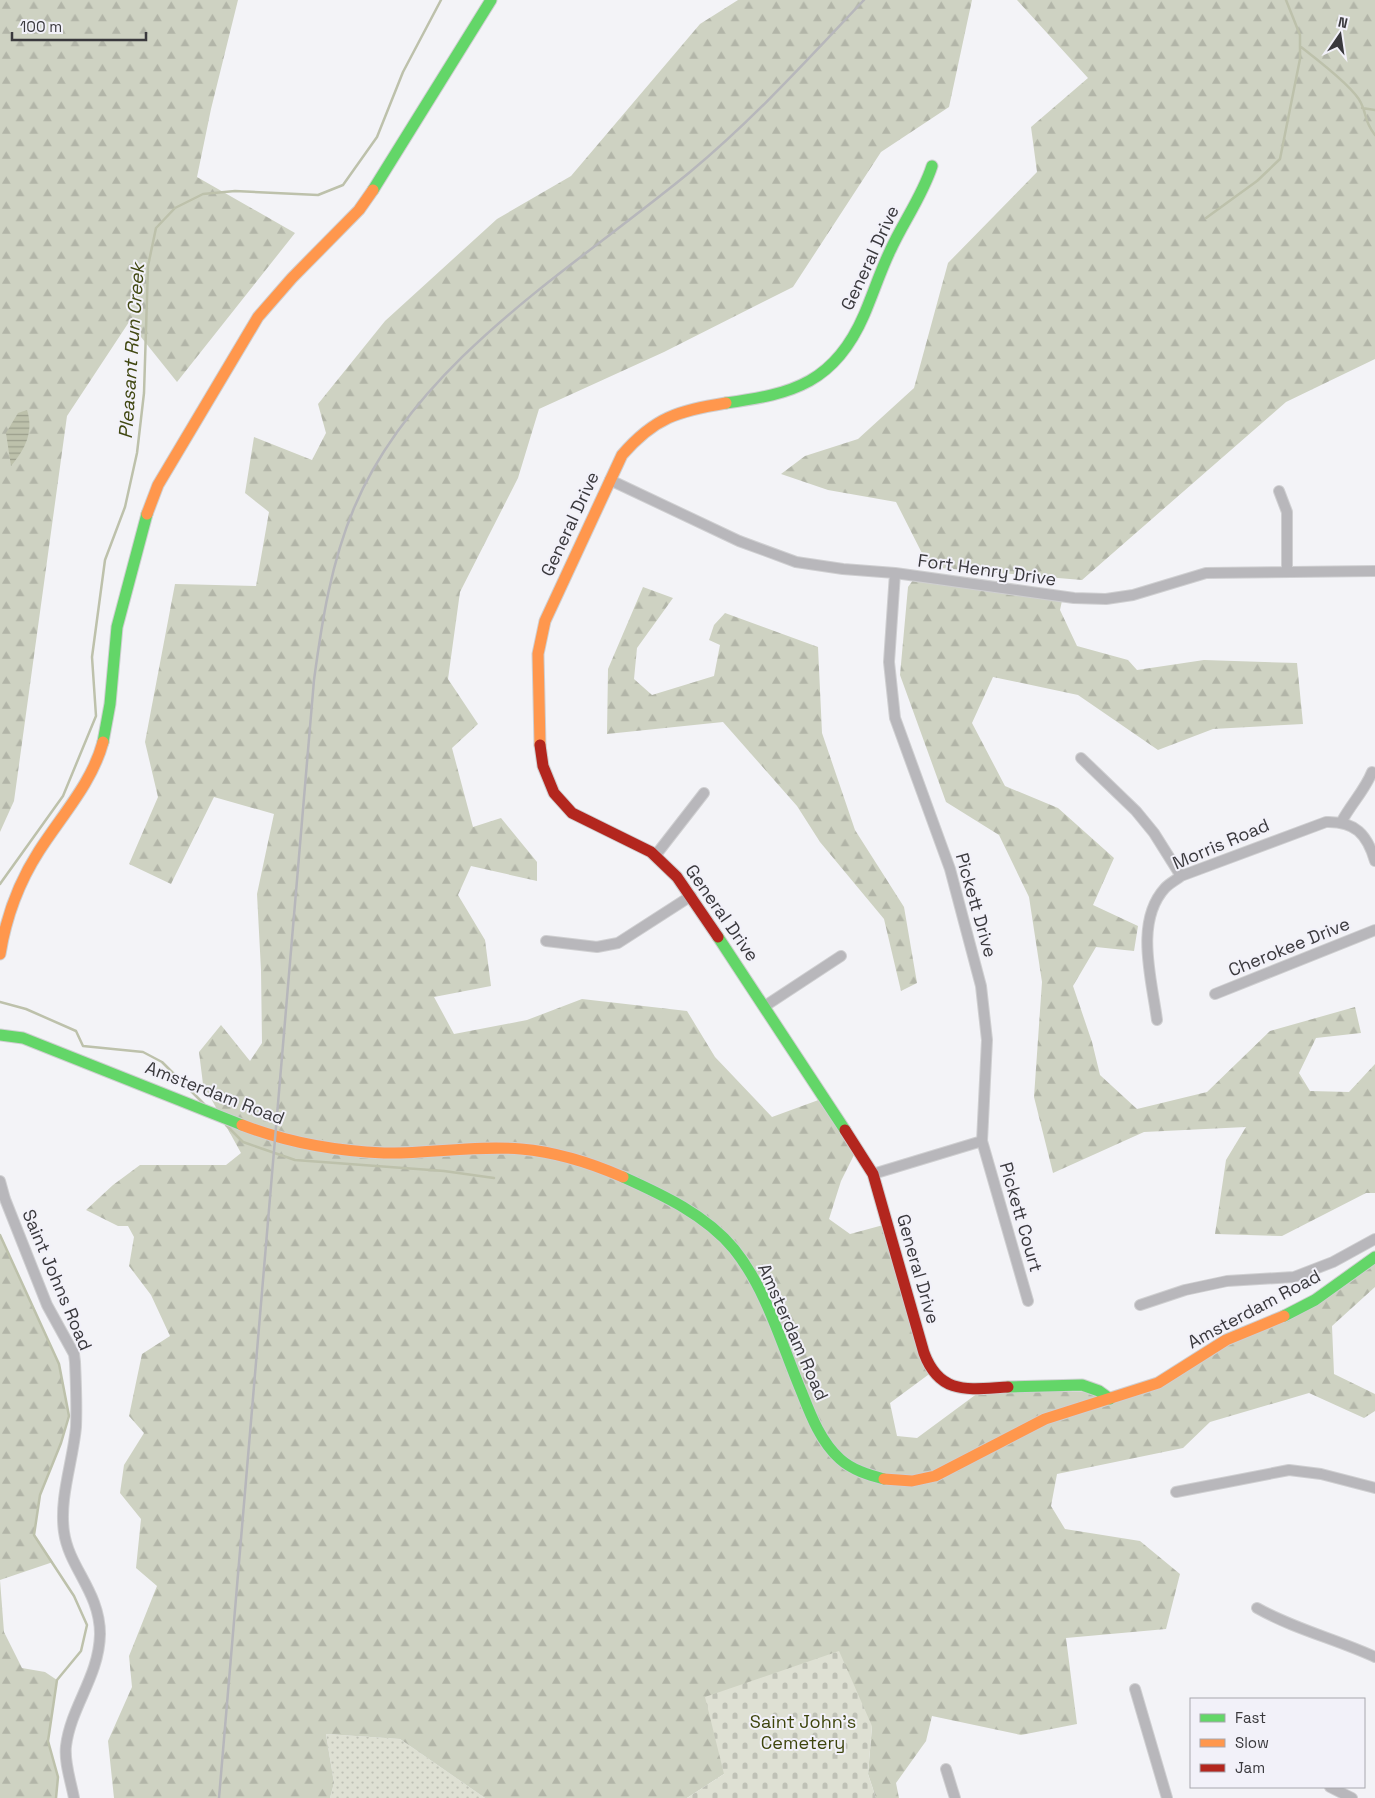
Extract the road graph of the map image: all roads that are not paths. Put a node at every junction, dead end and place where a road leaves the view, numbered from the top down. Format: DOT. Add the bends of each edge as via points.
graph roads {
  1 [pos="490,0"];
  2 [pos="932,166"];
  3 [pos="610,480"];
  4 [pos="1279,491"];
  5 [pos="1287,571"];
  6 [pos="1375,572"];
  7 [pos="895,573"];
  8 [pos="1081,758"];
  9 [pos="1372,772"];
  10 [pos="704,793"];
  11 [pos="1342,821"];
  12 [pos="655,856"];
  13 [pos="1375,861"];
  14 [pos="1181,876"];
  15 [pos="691,896"];
  16 [pos="1375,930"];
  17 [pos="546,941"];
  18 [pos="0,954"];
  19 [pos="841,956"];
  20 [pos="1214,994"];
  21 [pos="765,1006"];
  22 [pos="1157,1020"];
  23 [pos="0,1035"];
  24 [pos="982,1141"];
  25 [pos="873,1174"];
  26 [pos="0,1181"];
  27 [pos="1375,1239"];
  28 [pos="1375,1257"];
  29 [pos="1028,1301"];
  30 [pos="1140,1306"];
  31 [pos="1110,1399"];
  32 [pos="1375,1488"];
  33 [pos="1176,1492"];
  34 [pos="1257,1608"];
  35 [pos="1375,1657"];
  36 [pos="1135,1689"];
  37 [pos="946,1769"];
  38 [pos="1332,1788"];
  39 [pos="74,1798"];
  40 [pos="955,1798"];
  41 [pos="1167,1798"];
  42 [pos="1352,1798"];
  1 -- 18 [label="street" via="388,169 359,210 258,317 158,486 146,514 120,616 104,741 87,781 27,872 16,897"];
  2 -- 3 [label="street, General Drive" via="927,184 890,250 852,339 823,374 802,386 774,395 682,411 658,420 630,444"];
  3 -- 7 [label="street, Fort Henry Drive" via="771,554 818,566"];
  3 -- 12 [label="street, General Drive" via="545,621 538,654 540,752 554,793 572,813"];
  4 -- 5 [label="street" via="1287,512"];
  5 -- 6 [label="street, Fort Henry Drive"];
  5 -- 7 [label="street, Fort Henry Drive" via="1206,573 1133,595 1098,599"];
  7 -- 24 [label="street, Pickett Drive" via="889,662 895,718 950,869 981,986 987,1040"];
  8 -- 14 [label="street" via="1136,811"];
  9 -- 11 [label="street"];
  10 -- 12 [label="street"];
  11 -- 13 [label="street" via="1366,839"];
  11 -- 14 [label="street, Morris Road" via="1326,822 1294,832"];
  12 -- 15 [label="street, General Drive"];
  14 -- 22 [label="street, Morris Road" via="1166,887 1158,899 1148,928"];
  15 -- 17 [label="street" via="618,943 597,947"];
  15 -- 21 [label="street, General Drive"];
  16 -- 20 [label="street, Cherokee Drive"];
  19 -- 21 [label="street"];
  21 -- 25 [label="street, General Drive"];
  23 -- 31 [label="street, Amsterdam Road" via="24,1038 235,1123 290,1139 364,1153 518,1148 571,1157 628,1179 706,1221 731,1244 767,1308 824,1440 852,1467 886,1480 911,1482 935,1476 1038,1422"];
  24 -- 25 [label="street"];
  24 -- 29 [label="street, Pickett Court"];
  25 -- 31 [label="street, General Drive" via="928,1366 937,1378 963,1389 1082,1385"];
  26 -- 39 [label="street, Saint Johns Road" via="47,1305 74,1354 75,1362 76,1427 64,1508 64,1533 97,1608 100,1634 94,1671 69,1729 66,1747"];
  27 -- 30 [label="street" via="1333,1262 1294,1277 1227,1280"];
  28 -- 31 [label="street, Amsterdam Road" via="1315,1300 1226,1340 1158,1383"];
  32 -- 33 [label="street" via="1321,1474 1289,1470"];
  34 -- 35 [label="street"];
  36 -- 41 [label="street"];
  37 -- 40 [label="street"];
  38 -- 42 [label="street"];
}
